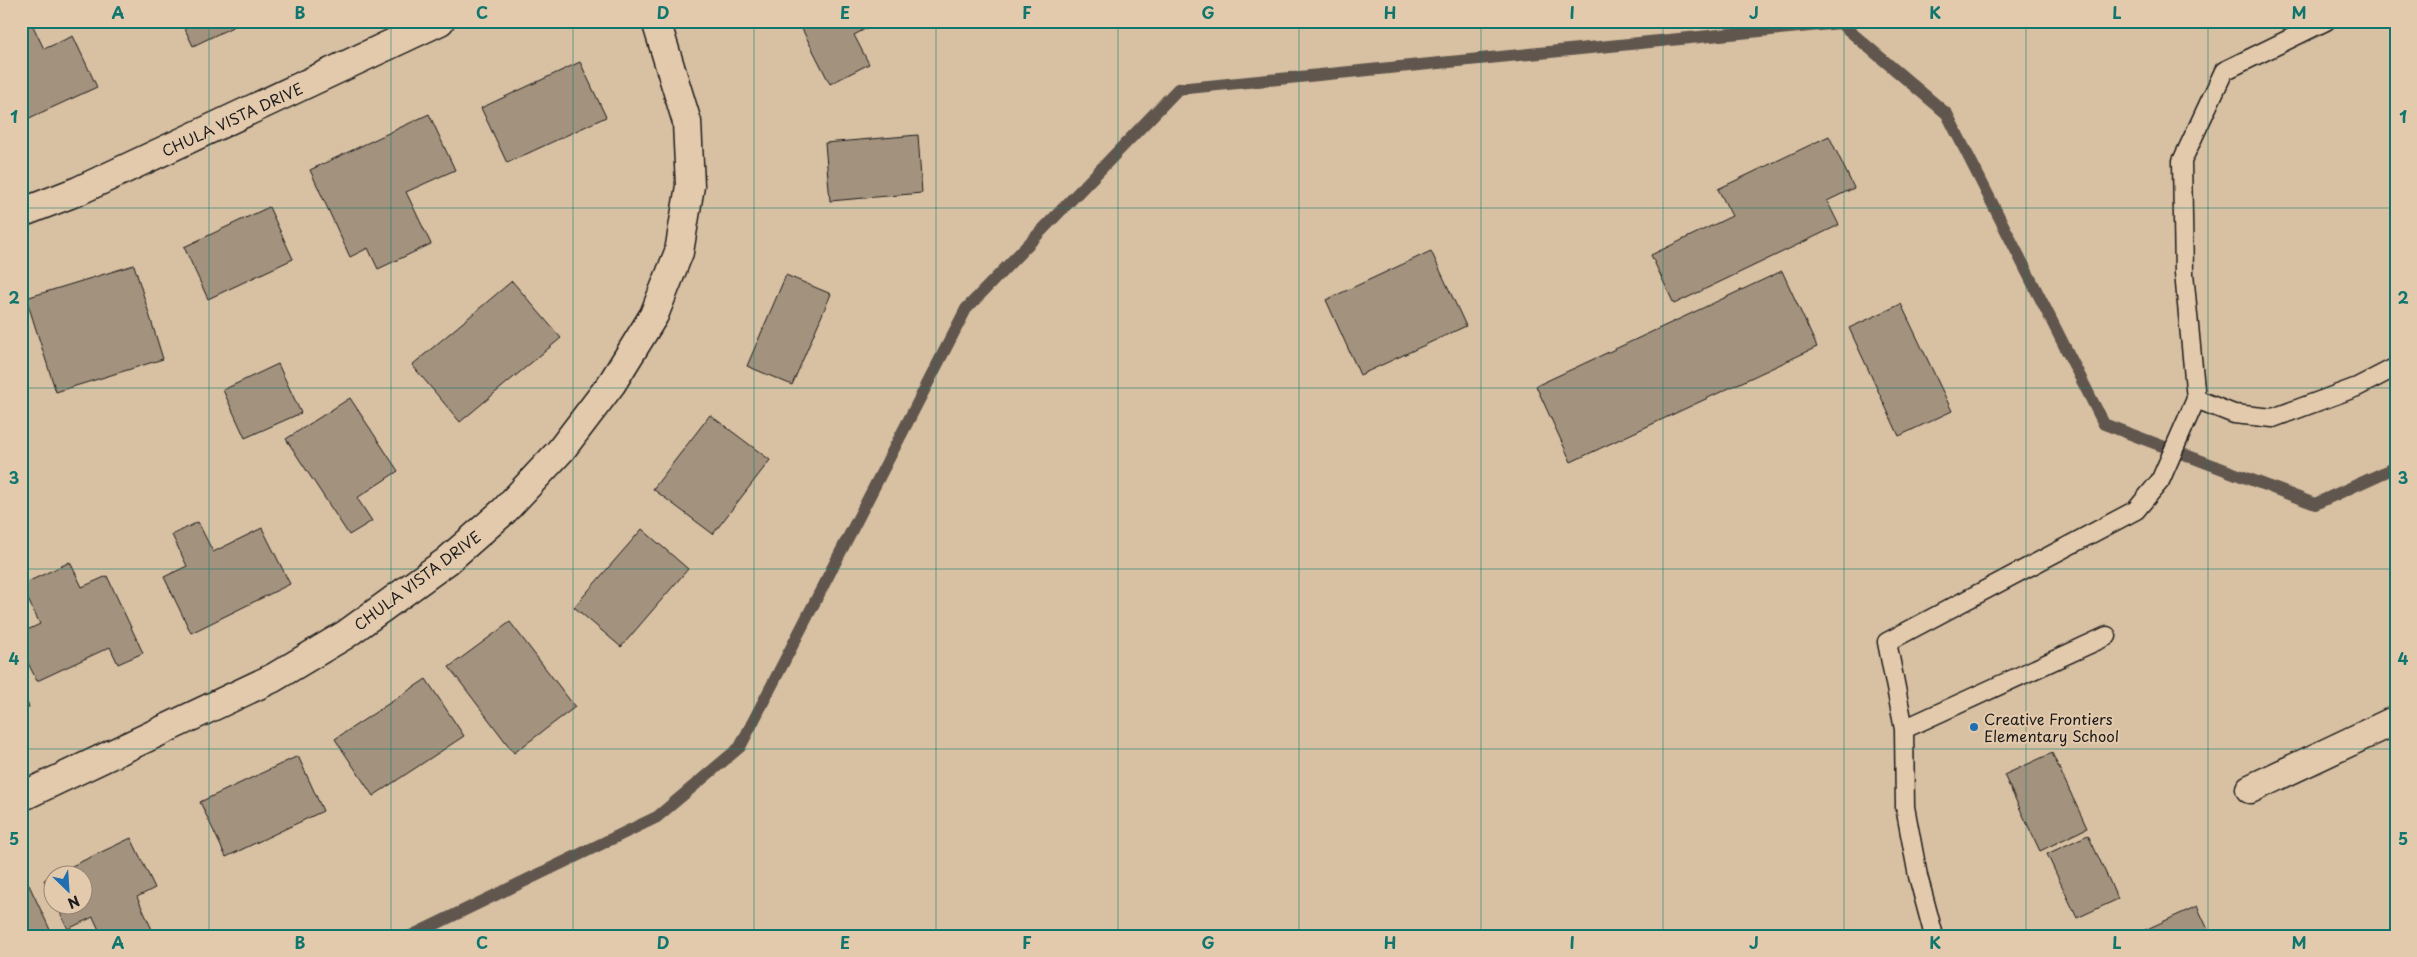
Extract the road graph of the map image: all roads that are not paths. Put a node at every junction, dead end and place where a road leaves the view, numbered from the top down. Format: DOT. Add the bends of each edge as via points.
graph roads {
  1 [pos="440,21"];
  2 [pos="656,21"];
  3 [pos="2326,21"];
  4 [pos="21,213"];
  5 [pos="2396,368"];
  6 [pos="2196,399"];
  7 [pos="2107,636"];
  8 [pos="2396,720"];
  9 [pos="1904,729"];
  10 [pos="2250,789"];
  11 [pos="21,797"];
  12 [pos="1934,936"];
  1 -- 4 [label="street, CHULA VISTA DRIVE" via="78,192"];
  2 -- 11 [label="street, CHULA VISTA DRIVE" via="687,122 690,186 679,252 654,315 612,383 561,450 504,511 447,561 345,635 273,678"];
  3 -- 6 [label="lane" via="2224,71 2182,161 2184,273"];
  5 -- 6 [label="lane" via="2357,387 2273,418 2234,414"];
  6 -- 9 [label="lane" via="2162,476 2136,510 1887,642"];
  7 -- 9 [label="lane"];
  8 -- 10 [label="street"];
  9 -- 12 [label="lane" via="1905,807"];
}
